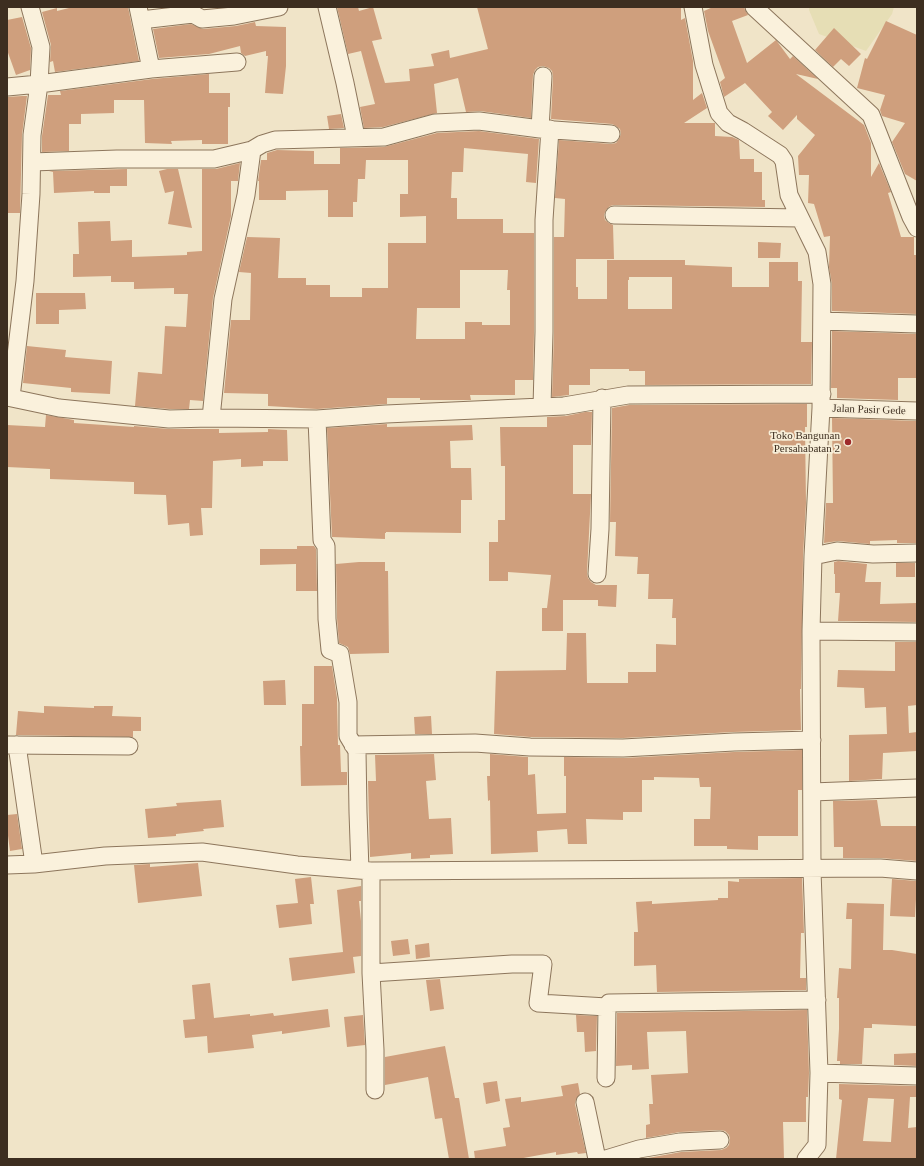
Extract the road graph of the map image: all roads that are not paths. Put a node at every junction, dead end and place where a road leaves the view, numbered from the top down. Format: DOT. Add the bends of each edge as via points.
graph roads {
  1 [pos="30,7"];
  2 [pos="279,7"];
  3 [pos="327,7"];
  4 [pos="693,7"];
  5 [pos="754,7"];
  6 [pos="140,14"];
  7 [pos="237,62"];
  8 [pos="151,69"];
  9 [pos="543,76"];
  10 [pos="39,84"];
  11 [pos="7,87"];
  12 [pos="545,129"];
  13 [pos="611,134"];
  14 [pos="356,137"];
  15 [pos="252,150"];
  16 [pos="32,162"];
  17 [pos="614,215"];
  18 [pos="800,218"];
  19 [pos="917,228"];
  20 [pos="822,321"];
  21 [pos="917,324"];
  22 [pos="9,397"];
  23 [pos="602,398"];
  24 [pos="821,401"];
  25 [pos="542,407"];
  26 [pos="917,411"];
  27 [pos="211,418"];
  28 [pos="317,419"];
  29 [pos="917,553"];
  30 [pos="813,556"];
  31 [pos="597,574"];
  32 [pos="811,631"];
  33 [pos="917,632"];
  34 [pos="812,740"];
  35 [pos="12,745"];
  36 [pos="353,745"];
  37 [pos="129,746"];
  38 [pos="917,788"];
  39 [pos="812,792"];
  40 [pos="34,864"];
  41 [pos="7,865"];
  42 [pos="812,870"];
  43 [pos="366,871"];
  44 [pos="917,871"];
  45 [pos="371,973"];
  46 [pos="817,1000"];
  47 [pos="607,1006"];
  48 [pos="820,1073"];
  49 [pos="917,1076"];
  50 [pos="606,1078"];
  51 [pos="375,1090"];
  52 [pos="585,1102"];
  53 [pos="720,1140"];
  54 [pos="817,1152"];
  55 [pos="597,1159"];
  56 [pos="606,1159"];
  57 [pos="806,1159"];
  1 -- 10 [label="street" via="41,47"];
  2 -- 6 [label="street" via="234,16 202,18 193,14"];
  3 -- 14 [label="street"];
  4 -- 18 [label="street" via="704,65 719,114 728,124 780,155 784,161 789,195"];
  5 -- 19 [label="street" via="871,115"];
  6 -- 8 [label="street"];
  7 -- 8 [label="street"];
  8 -- 10 [label="street"];
  9 -- 12 [label="street"];
  10 -- 11 [label="street"];
  10 -- 16 [label="street" via="32,134"];
  12 -- 13 [label="street"];
  12 -- 14 [label="street" via="479,121 443,122 384,136"];
  12 -- 25 [label="street"];
  14 -- 15 [label="street" via="275,140"];
  15 -- 16 [label="street" via="214,159"];
  15 -- 27 [label="street" via="246,195 223,299"];
  16 -- 22 [label="street" via="25,281"];
  17 -- 18 [label="street"];
  18 -- 20 [label="street" via="818,259 822,284"];
  20 -- 21 [label="street"];
  20 -- 24 [label="street"];
  22 -- 27 [label="street, Jalan Pasir Gede" via="59,408 169,419"];
  23 -- 24 [label="street, Jalan Pasir Gede" via="628,395"];
  23 -- 25 [label="street, Jalan Pasir Gede" via="564,406"];
  23 -- 31 [label="street"];
  24 -- 26 [label="street, Jalan Pasir Gede"];
  24 -- 30 [label="street"];
  25 -- 28 [label="street, Jalan Pasir Gede"];
  27 -- 28 [label="street, Jalan Pasir Gede"];
  28 -- 36 [label="street" via="330,650 340,654 348,702 348,736"];
  29 -- 30 [label="street" via="872,554 837,551"];
  30 -- 32 [label="street"];
  32 -- 33 [label="street"];
  32 -- 34 [label="street"];
  34 -- 36 [label="street" via="623,748 475,743"];
  34 -- 39 [label="street"];
  35 -- 37 [label="street"];
  35 -- 40 [label="street"];
  36 -- 43 [label="street" via="357,751 358,812"];
  38 -- 39 [label="street"];
  39 -- 42 [label="street"];
  40 -- 41 [label="street"];
  40 -- 43 [label="street" via="105,856 202,852"];
  42 -- 43 [label="street"];
  42 -- 44 [label="street" via="880,868"];
  42 -- 46 [label="street"];
  43 -- 45 [label="street"];
  45 -- 47 [label="street" via="543,964 538,1002"];
  45 -- 51 [label="street"];
  46 -- 47 [label="street" via="638,1002 609,1003"];
  46 -- 48 [label="street"];
  47 -- 50 [label="street"];
  48 -- 49 [label="street"];
  48 -- 54 [label="street"];
  52 -- 55 [label="street"];
  53 -- 56 [label="street" via="639,1149"];
  54 -- 57 [label="street"];
}
